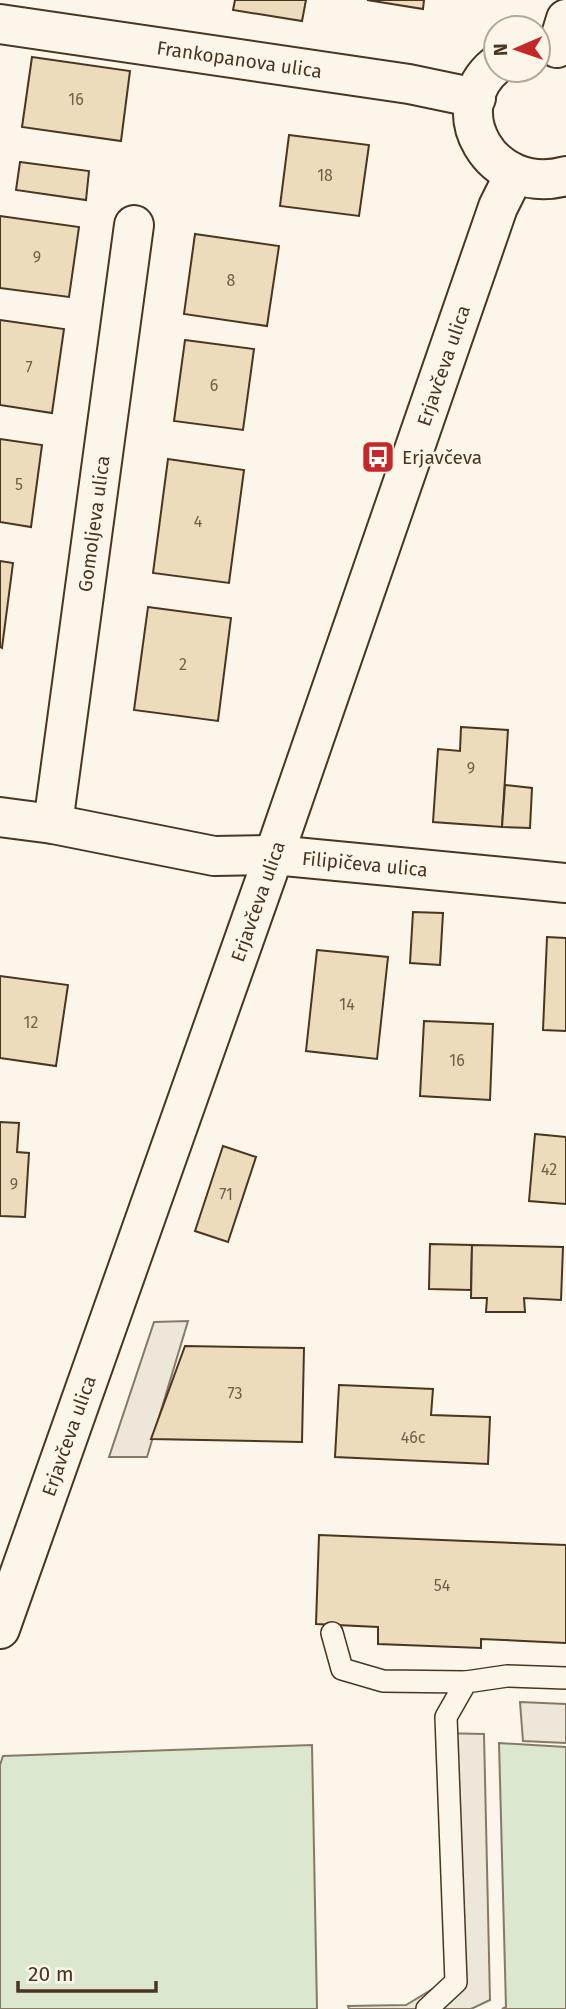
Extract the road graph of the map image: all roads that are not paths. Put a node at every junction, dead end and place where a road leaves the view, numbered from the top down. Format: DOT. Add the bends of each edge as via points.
graph roads {
  1 [pos="0,24"];
  2 [pos="482,82"];
  3 [pos="475,98"];
  4 [pos="514,175"];
  5 [pos="566,176"];
  6 [pos="134,225"];
  7 [pos="0,817"];
  8 [pos="52,824"];
  9 [pos="274,855"];
  10 [pos="566,883"];
  11 [pos="0,1629"];
  12 [pos="332,1633"];
  13 [pos="566,1678"];
  14 [pos="466,1682"];
  15 [pos="427,2009"];
  1 -- 3 [label="street, Frankopanova ulica" via="409,84"];
  2 -- 3 [label="street"];
  3 -- 4 [label="street" via="479,139 488,156"];
  4 -- 5 [label="street" via="544,181"];
  4 -- 9 [label="street, Erjavčeva ulica" via="498,207"];
  6 -- 8 [label="street, Gomoljeva ulica"];
  7 -- 8 [label="street, Filipičeva ulica"];
  8 -- 9 [label="street, Filipičeva ulica" via="214,856"];
  9 -- 10 [label="street, Filipičeva ulica"];
  9 -- 11 [label="street, Erjavčeva ulica"];
  12 -- 14 [label="lane" via="342,1669 383,1681"];
  13 -- 14 [label="lane" via="507,1676"];
  14 -- 15 [label="lane" via="446,1717 456,1982"];
}
